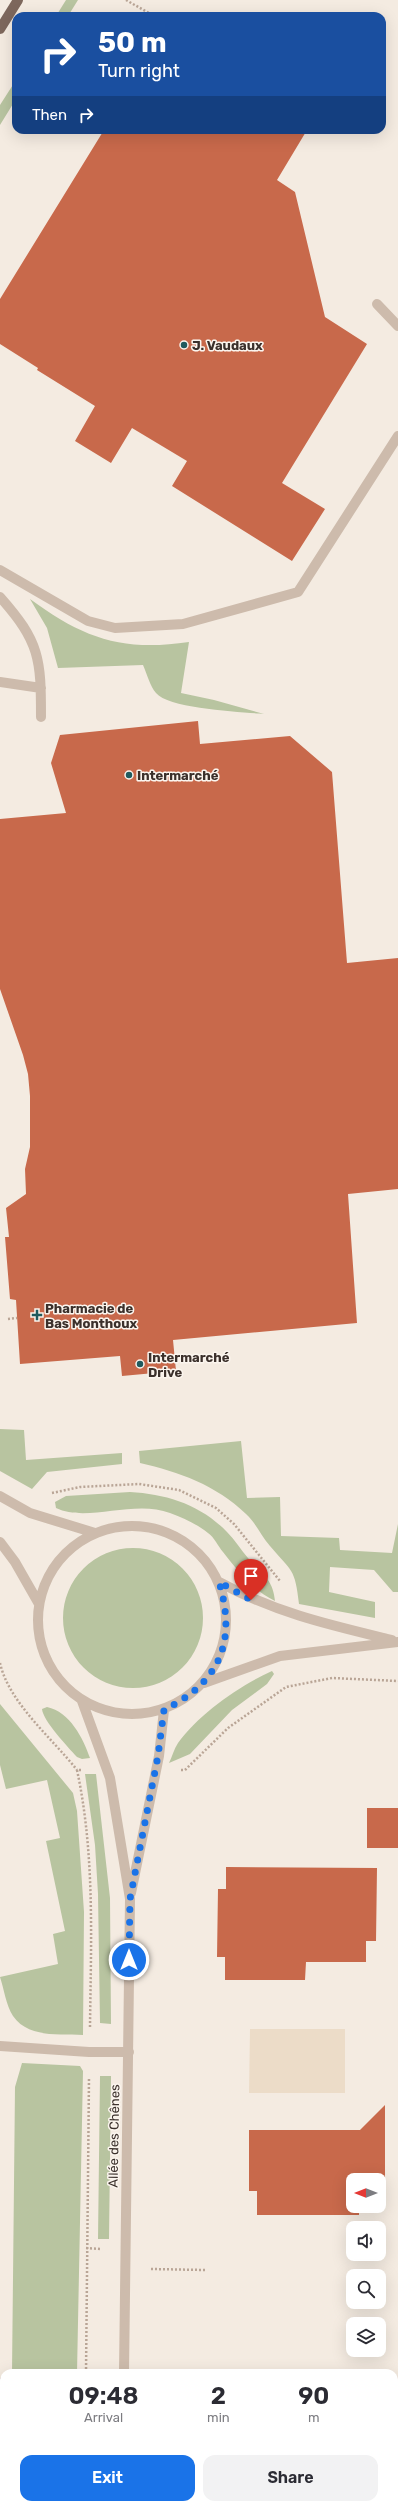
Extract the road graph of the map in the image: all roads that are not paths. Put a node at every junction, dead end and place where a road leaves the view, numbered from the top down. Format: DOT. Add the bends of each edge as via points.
graph roads {
  1 [pos="18,0"];
  2 [pos="0,29"];
  3 [pos="377,304"];
  4 [pos="398,326"];
  5 [pos="398,436"];
  6 [pos="0,570"];
  7 [pos="0,597"];
  8 [pos="0,682"];
  9 [pos="41,688"];
  10 [pos="41,718"];
  11 [pos="0,1496"];
  12 [pos="95,1533"];
  13 [pos="0,1542"];
  14 [pos="219,1582"];
  15 [pos="39,1604"];
  16 [pos="398,1642"];
  17 [pos="204,1683"];
  18 [pos="82,1701"];
  19 [pos="164,1710"];
  20 [pos="130,1899"];
  21 [pos="0,2046"];
  22 [pos="128,2052"];
  23 [pos="124,2369"];
  1 -- 2 [label="main road"];
  3 -- 4 [label="street"];
  5 -- 6 [label="street" via="298,592 272,601 183,624 115,628 88,621"];
  7 -- 9 [label="street" via="20,620 33,642 41,671"];
  8 -- 9 [label="street"];
  9 -- 10 [label="street"];
  11 -- 12 [label="street" via="30,1513"];
  12 -- 14 [label="street" via="118,1526 144,1525 167,1531 188,1544 207,1561"];
  12 -- 15 [label="street" via="75,1544 58,1561 46,1581"];
  13 -- 15 [label="street" via="15,1562"];
  14 -- 16 [label="street" via="251,1600 281,1611"];
  14 -- 17 [label="street" via="227,1624 224,1645 216,1665"];
  15 -- 18 [label="street" via="38,1632 46,1659 61,1682"];
  16 -- 17 [label="street" via="280,1656"];
  17 -- 19 [label="street" via="185,1699"];
  18 -- 19 [label="street" via="115,1713 136,1715"];
  18 -- 20 [label="street, Allée des Chênes" via="107,1769"];
  19 -- 20 [label="street, Allée des Chênes"];
  20 -- 22 [label="street, Allée des Chênes"];
  21 -- 22 [label="street"];
  22 -- 23 [label="street, Allée des Chênes"];
}
